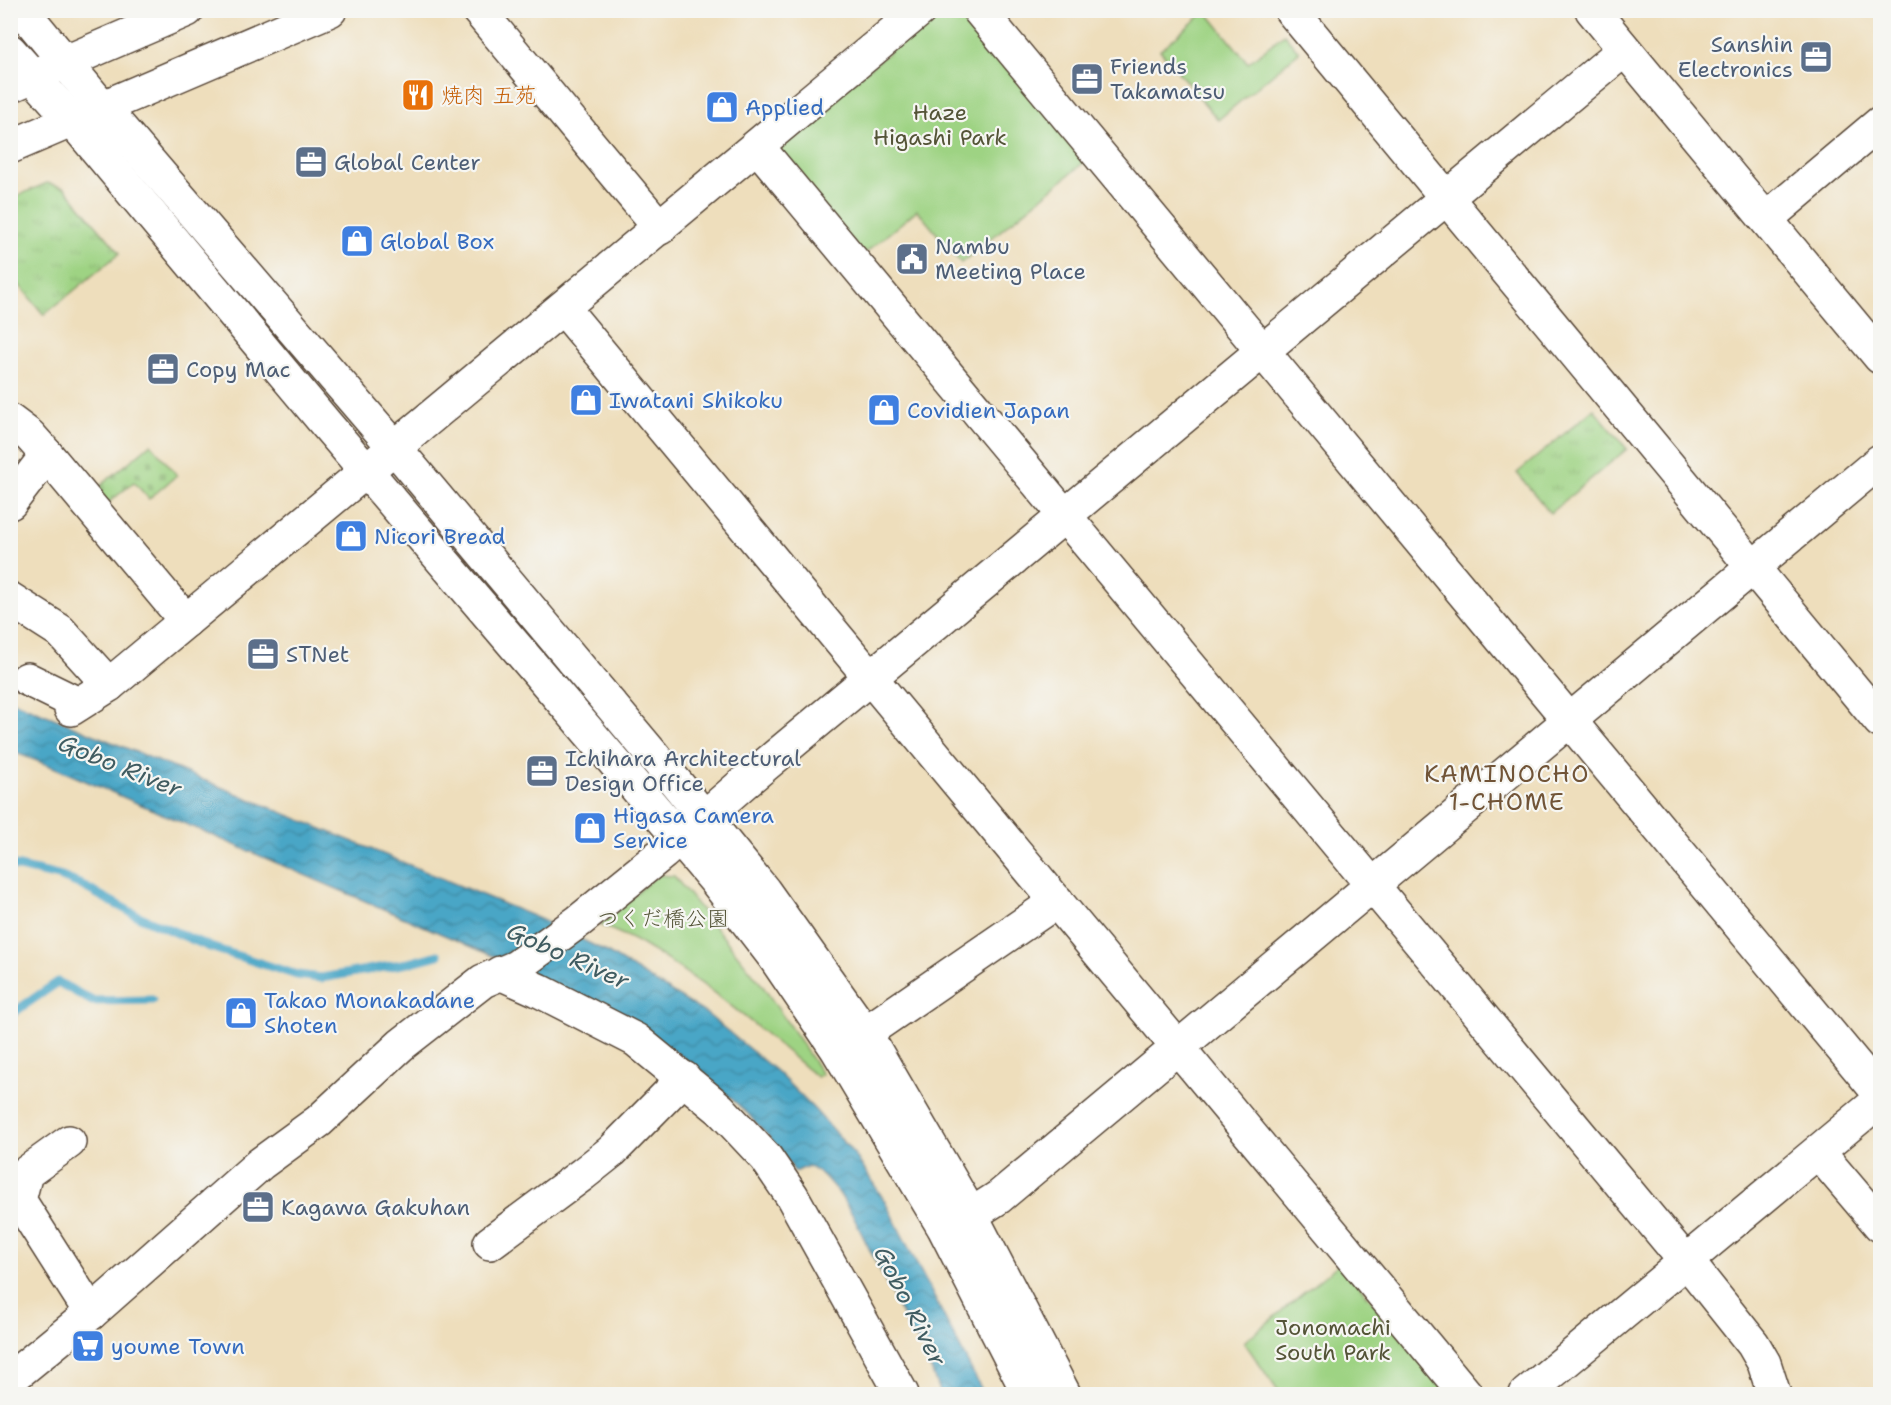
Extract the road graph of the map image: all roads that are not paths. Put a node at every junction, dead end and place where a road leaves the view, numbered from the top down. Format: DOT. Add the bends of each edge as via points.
graph roads {
  1 [pos="22,10"];
  2 [pos="187,10"];
  3 [pos="330,10"];
  4 [pos="478,10"];
  5 [pos="920,10"];
  6 [pos="979,10"];
  7 [pos="1291,10"];
  8 [pos="1600,13"];
  9 [pos="1624,50"];
  10 [pos="10,51"];
  11 [pos="67,63"];
  12 [pos="22,81"];
  13 [pos="103,108"];
  14 [pos="72,120"];
  15 [pos="1881,123"];
  16 [pos="757,146"];
  17 [pos="10,147"];
  18 [pos="1447,198"];
  19 [pos="1766,219"];
  20 [pos="660,228"];
  21 [pos="564,309"];
  22 [pos="1263,351"];
  23 [pos="1881,357"];
  24 [pos="10,421"];
  25 [pos="395,448"];
  26 [pos="47,455"];
  27 [pos="1881,461"];
  28 [pos="367,471"];
  29 [pos="10,503"];
  30 [pos="1065,518"];
  31 [pos="1753,568"];
  32 [pos="10,599"];
  33 [pos="186,621"];
  34 [pos="871,678"];
  35 [pos="27,679"];
  36 [pos="109,685"];
  37 [pos="1571,721"];
  38 [pos="1881,721"];
  39 [pos="705,817"];
  40 [pos="679,839"];
  41 [pos="1372,887"];
  42 [pos="1057,901"];
  43 [pos="508,970"];
  44 [pos="865,1033"];
  45 [pos="1179,1048"];
  46 [pos="684,1078"];
  47 [pos="1881,1094"];
  48 [pos="1881,1100"];
  49 [pos="69,1142"];
  50 [pos="1818,1152"];
  51 [pos="971,1215"];
  52 [pos="1881,1225"];
  53 [pos="490,1243"];
  54 [pos="1686,1262"];
  55 [pos="91,1313"];
  56 [pos="10,1379"];
  57 [pos="902,1395"];
  58 [pos="1029,1395"];
  59 [pos="1064,1395"];
  60 [pos="1466,1395"];
  61 [pos="1526,1395"];
  62 [pos="1774,1395"];
  1 -- 11 [label="main road"];
  2 -- 11 [label="main road"];
  3 -- 13 [label="main road"];
  4 -- 20 [label="main road"];
  5 -- 16 [label="main road"];
  6 -- 22 [label="main road"];
  7 -- 18 [label="main road"];
  8 -- 9 [label="main road"];
  9 -- 18 [label="main road"];
  9 -- 19 [label="main road"];
  10 -- 12 [label="main road"];
  11 -- 12 [label="main road"];
  11 -- 13 [label="main road"];
  12 -- 14 [label="main road"];
  13 -- 14 [label="main road"];
  13 -- 25 [label="main road"];
  14 -- 17 [label="main road"];
  14 -- 28 [label="main road"];
  15 -- 19 [label="main road"];
  16 -- 20 [label="main road"];
  16 -- 30 [label="main road"];
  18 -- 22 [label="main road"];
  18 -- 31 [label="main road"];
  19 -- 23 [label="main road"];
  20 -- 21 [label="main road"];
  21 -- 25 [label="main road"];
  21 -- 34 [label="main road"];
  22 -- 30 [label="main road"];
  22 -- 37 [label="main road"];
  24 -- 26 [label="main road"];
  25 -- 28 [label="main road"];
  25 -- 39 [label="main road"];
  26 -- 29 [label="main road"];
  26 -- 33 [label="main road"];
  27 -- 31 [label="main road"];
  28 -- 33 [label="main road"];
  28 -- 40 [label="main road"];
  30 -- 34 [label="main road"];
  30 -- 41 [label="main road"];
  31 -- 37 [label="main road"];
  31 -- 38 [label="main road"];
  32 -- 36 [label="main road" via="60,631"];
  33 -- 36 [label="main road"];
  34 -- 39 [label="main road"];
  34 -- 42 [label="main road"];
  35 -- 36 [label="main road" via="74,706"];
  37 -- 41 [label="main road"];
  37 -- 47 [label="main road"];
  39 -- 40 [label="main road"];
  39 -- 44 [label="main road" via="764,891"];
  40 -- 43 [label="main road" via="571,927"];
  40 -- 58 [label="main road" via="775,958 837,1049 944,1228"];
  41 -- 45 [label="main road"];
  41 -- 54 [label="main road"];
  42 -- 44 [label="main road"];
  42 -- 45 [label="main road"];
  43 -- 46 [label="main road" via="538,990 636,1040"];
  43 -- 55 [label="main road" via="483,981 401,1045 319,1120 260,1164"];
  44 -- 51 [label="main road"];
  45 -- 51 [label="main road" via="999,1197"];
  45 -- 60 [label="main road"];
  46 -- 53 [label="main road" via="612,1151"];
  46 -- 57 [label="main road" via="766,1158 792,1197"];
  48 -- 50 [label="main road"];
  49 -- 55 [label="main road" via="26,1173 19,1200"];
  50 -- 52 [label="main road"];
  50 -- 54 [label="main road"];
  51 -- 59 [label="main road"];
  54 -- 61 [label="main road"];
  54 -- 62 [label="main road" via="1753,1344"];
  55 -- 56 [label="main road"];
}
